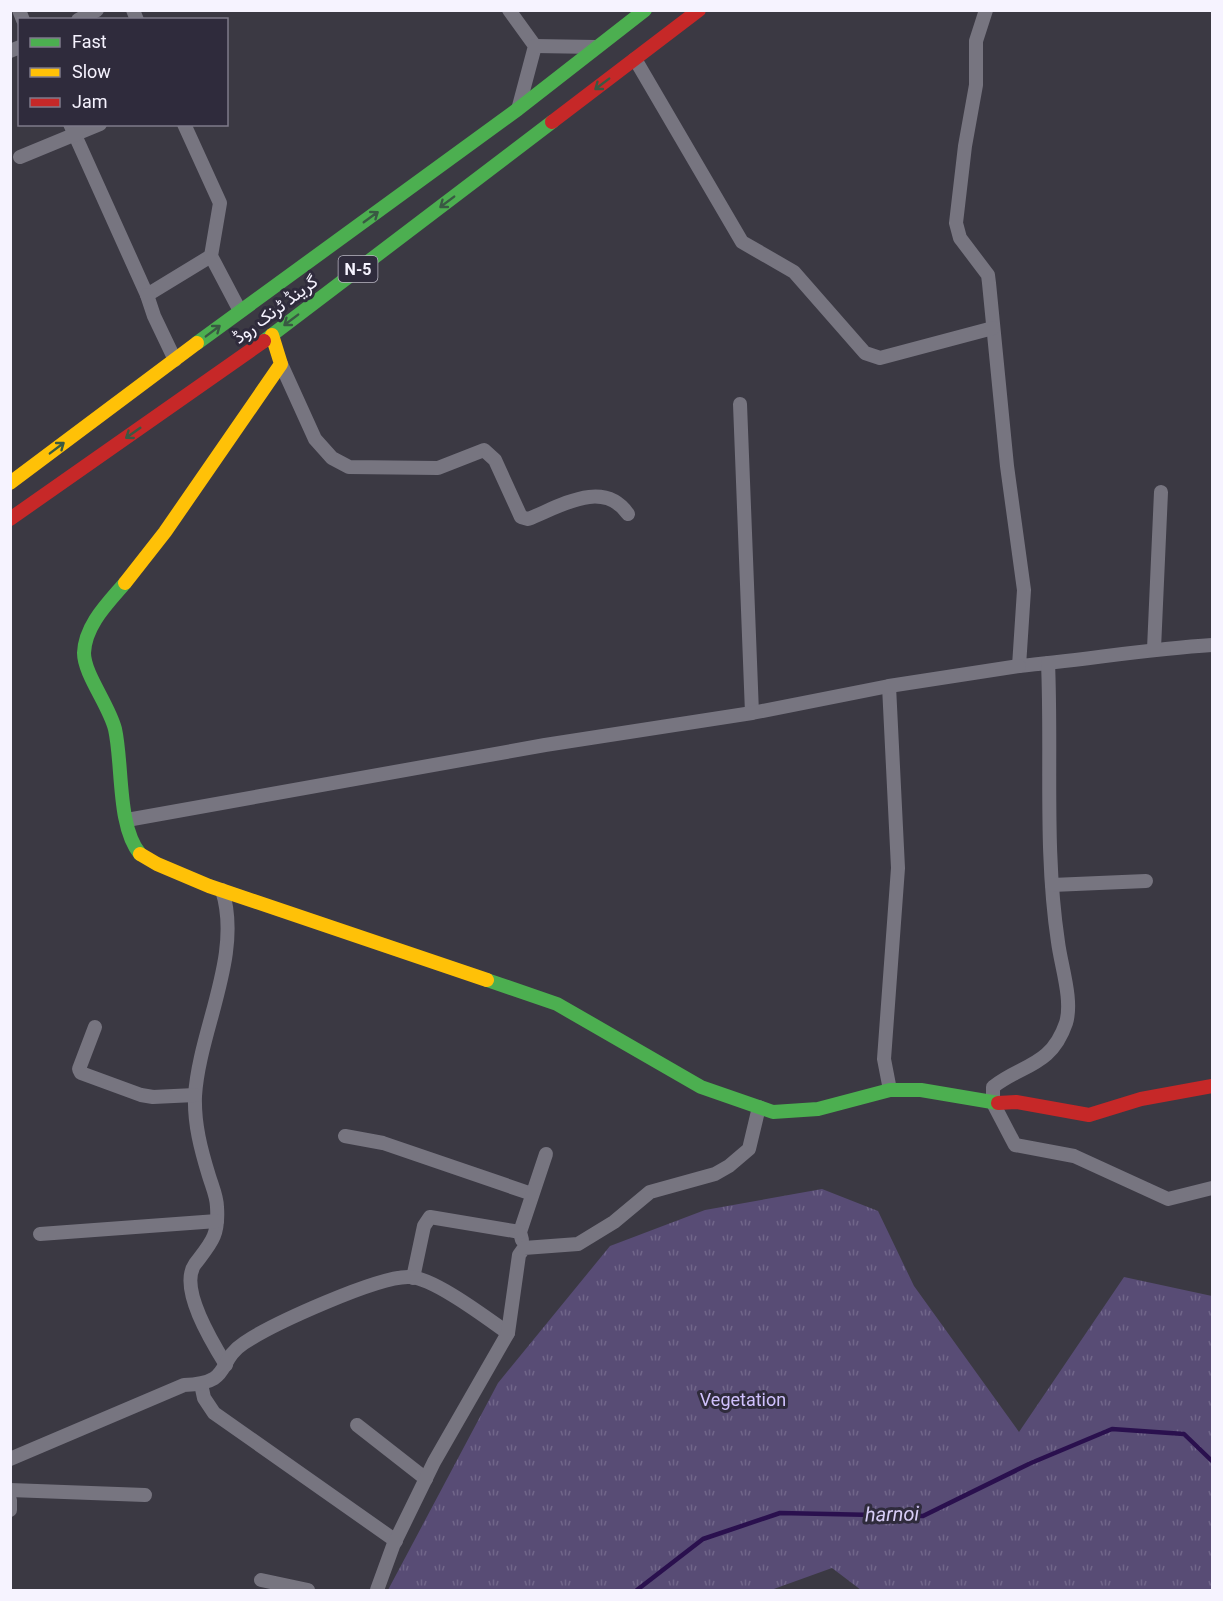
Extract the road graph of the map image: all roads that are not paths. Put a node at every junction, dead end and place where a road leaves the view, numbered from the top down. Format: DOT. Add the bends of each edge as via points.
graph roads {
  1 [pos="97,10"];
  2 [pos="509,10"];
  3 [pos="645,10"];
  4 [pos="699,10"];
  5 [pos="986,10"];
  6 [pos="82,18"];
  7 [pos="535,46"];
  8 [pos="601,47"];
  9 [pos="635,59"];
  10 [pos="518,109"];
  11 [pos="91,126"];
  12 [pos="185,126"];
  13 [pos="73,130"];
  14 [pos="20,157"];
  15 [pos="211,256"];
  16 [pos="147,295"];
  17 [pos="240,311"];
  18 [pos="993,328"];
  19 [pos="272,335"];
  20 [pos="175,360"];
  21 [pos="281,364"];
  22 [pos="740,404"];
  23 [pos="10,483"];
  24 [pos="1161,492"];
  25 [pos="628,514"];
  26 [pos="10,519"];
  27 [pos="1212,645"];
  28 [pos="1154,649"];
  29 [pos="1048,663"];
  30 [pos="1019,666"];
  31 [pos="890,686"];
  32 [pos="752,713"];
  33 [pos="127,820"];
  34 [pos="1146,881"];
  35 [pos="1052,885"];
  36 [pos="222,890"];
  37 [pos="95,1027"];
  38 [pos="1212,1086"];
  39 [pos="890,1090"];
  40 [pos="195,1095"];
  41 [pos="993,1103"];
  42 [pos="759,1107"];
  43 [pos="345,1136"];
  44 [pos="546,1154"];
  45 [pos="1212,1188"];
  46 [pos="532,1194"];
  47 [pos="217,1221"];
  48 [pos="520,1232"];
  49 [pos="40,1234"];
  50 [pos="524,1248"];
  51 [pos="413,1278"];
  52 [pos="508,1333"];
  53 [pos="226,1365"];
  54 [pos="201,1384"];
  55 [pos="357,1425"];
  56 [pos="10,1460"];
  57 [pos="426,1479"];
  58 [pos="10,1490"];
  59 [pos="145,1495"];
  60 [pos="10,1500"];
  61 [pos="10,1510"];
  62 [pos="396,1541"];
  63 [pos="261,1580"];
  64 [pos="308,1590"];
  65 [pos="377,1590"];
  1 -- 6 [label="street"];
  2 -- 7 [label="street"];
  3 -- 8 [label="main road, گرینڈ ٹرنک روڈ / N-5"];
  4 -- 9 [label="main road, گرینڈ ٹرنک روڈ / N-5"];
  5 -- 18 [label="street" via="976,41 976,85 956,223 960,238 987,275"];
  7 -- 8 [label="street"];
  7 -- 10 [label="street"];
  8 -- 10 [label="main road, گرینڈ ٹرنک روڈ / N-5"];
  9 -- 18 [label="street" via="742,242 794,272 865,353 880,358"];
  9 -- 19 [label="main road, گرینڈ ٹرنک روڈ / N-5, one-way"];
  17 -- 10 [label="main road, گرینڈ ٹرنک روڈ / N-5, one-way"];
  11 -- 13 [label="street"];
  12 -- 15 [label="street" via="220,203"];
  13 -- 14 [label="street"];
  13 -- 16 [label="street"];
  15 -- 16 [label="street"];
  15 -- 17 [label="street"];
  16 -- 20 [label="street"];
  20 -- 17 [label="main road, گرینڈ ٹرنک روڈ / N-5, one-way"];
  18 -- 30 [label="street" via="1024,590"];
  19 -- 21 [label="main road"];
  19 -- 26 [label="main road, گرینڈ ٹرنک روڈ / N-5, one-way"];
  23 -- 20 [label="main road, گرینڈ ٹرنک روڈ / N-5, one-way"];
  21 -- 25 [label="street" via="315,439 332,458 349,467 438,468 484,450 495,460 521,517 528,519 587,496 616,501"];
  21 -- 33 [label="main road" via="165,532 94,621 88,637 84,653 87,669 105,700 115,729"];
  22 -- 32 [label="street"];
  24 -- 28 [label="street"];
  27 -- 28 [label="street"];
  28 -- 29 [label="street"];
  29 -- 30 [label="street"];
  29 -- 35 [label="street"];
  30 -- 31 [label="street"];
  31 -- 32 [label="street"];
  31 -- 39 [label="street" via="898,868 884,1059"];
  32 -- 33 [label="street" via="545,745"];
  33 -- 36 [label="main road" via="132,842 140,854"];
  34 -- 35 [label="street"];
  35 -- 41 [label="street" via="1068,1003 1066,1021 1059,1039 1032,1067 993,1087"];
  36 -- 40 [label="street" via="227,915 224,959"];
  36 -- 42 [label="main road" via="557,1004 701,1087"];
  37 -- 40 [label="street" via="79,1069 81,1073 141,1095"];
  38 -- 41 [label="main road" via="1141,1099 1089,1115 1016,1102"];
  39 -- 41 [label="main road" via="921,1090"];
  39 -- 42 [label="main road" via="818,1109 773,1112"];
  40 -- 47 [label="street" via="199,1142 218,1205"];
  41 -- 45 [label="street" via="1015,1145 1074,1156 1168,1198"];
  42 -- 50 [label="street" via="749,1149 729,1166 715,1174 650,1192 614,1222 578,1244"];
  43 -- 46 [label="street" via="383,1143"];
  44 -- 46 [label="street"];
  46 -- 48 [label="street"];
  47 -- 49 [label="street"];
  47 -- 53 [label="street" via="212,1245 194,1265 193,1296 209,1337"];
  48 -- 50 [label="street"];
  48 -- 51 [label="street" via="430,1217 423,1226"];
  50 -- 52 [label="street" via="519,1255"];
  51 -- 52 [label="street" via="463,1302"];
  51 -- 53 [label="street" via="386,1282 296,1315 242,1344"];
  52 -- 57 [label="street"];
  53 -- 54 [label="street" via="217,1378"];
  54 -- 56 [label="street" via="184,1385"];
  54 -- 62 [label="street" via="214,1413"];
  55 -- 57 [label="street"];
  57 -- 62 [label="street"];
  58 -- 59 [label="street"];
  60 -- 61 [label="street"];
  62 -- 65 [label="street"];
  63 -- 64 [label="street"];
}
